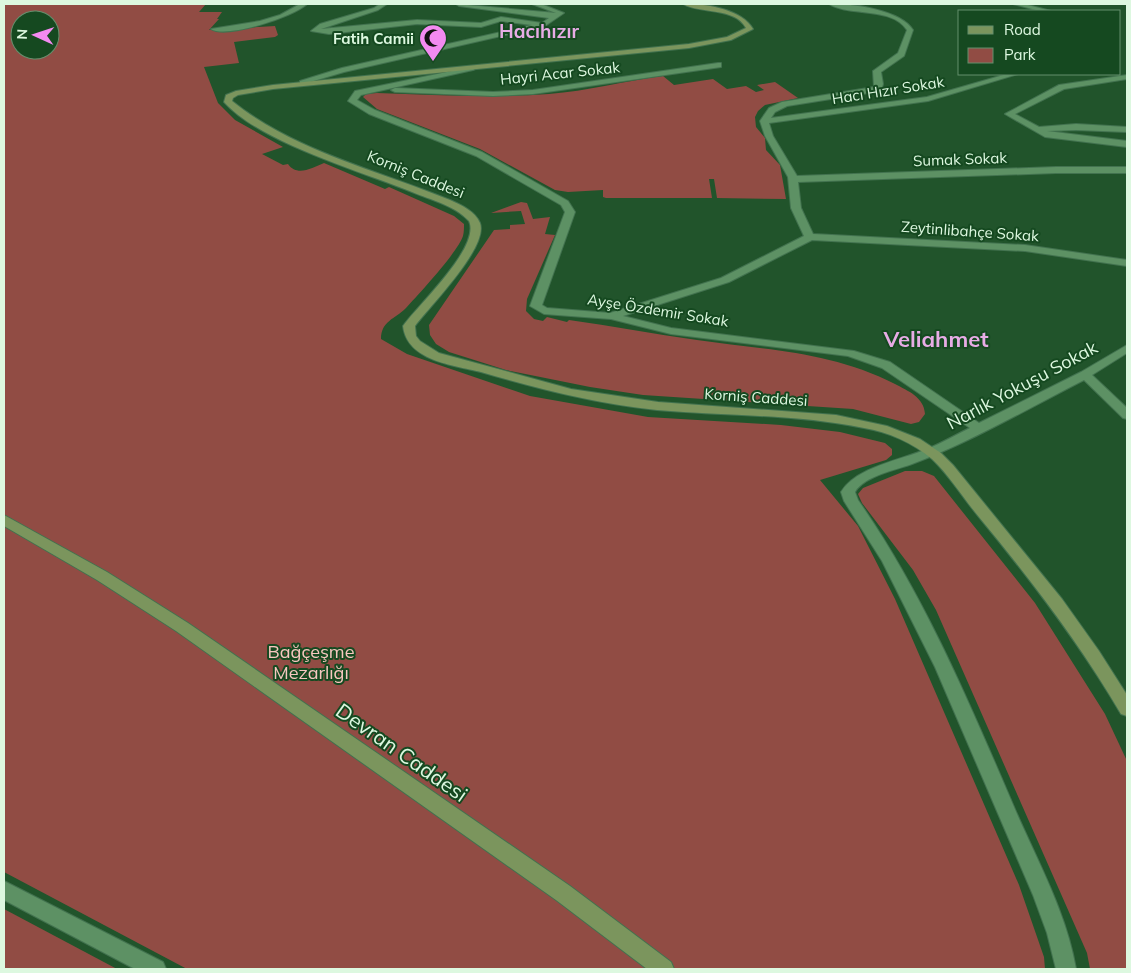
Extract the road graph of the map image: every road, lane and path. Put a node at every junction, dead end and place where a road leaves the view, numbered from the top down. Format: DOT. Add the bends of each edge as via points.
graph roads {
  1 [pos="304,4"];
  2 [pos="384,4"];
  3 [pos="459,4"];
  4 [pos="535,4"];
  5 [pos="686,4"];
  6 [pos="832,4"];
  7 [pos="1016,4"];
  8 [pos="1043,10"];
  9 [pos="558,16"];
  10 [pos="543,25"];
  11 [pos="214,29"];
  12 [pos="718,64"];
  13 [pos="473,68"];
  14 [pos="1011,75"];
  15 [pos="1127,77"];
  16 [pos="303,82"];
  17 [pos="374,89"];
  18 [pos="764,121"];
  19 [pos="1036,129"];
  20 [pos="1127,129"];
  21 [pos="1127,144"];
  22 [pos="1127,170"];
  23 [pos="793,178"];
  24 [pos="810,237"];
  25 [pos="1127,263"];
  26 [pos="611,316"];
  27 [pos="1127,348"];
  28 [pos="1085,376"];
  29 [pos="1127,415"];
  30 [pos="978,428"];
  31 [pos="932,452"];
  32 [pos="4,520"];
  33 [pos="1127,709"];
  34 [pos="4,890"];
  35 [pos="156,969"];
  36 [pos="664,969"];
  37 [pos="1066,969"];
  1 -- 11 [label="street" via="264,24"];
  2 -- 10 [label="street" via="322,25 314,31 417,22 481,25 501,19"];
  3 -- 9 [label="street"];
  4 -- 9 [label="street" via="561,13"];
  5 -- 13 [label="main road, Korniş Caddesi" via="731,14 750,29 706,43"];
  6 -- 18 [label="street" via="906,22 910,30 901,54 877,71 878,89 784,104 772,110"];
  7 -- 8 [label="street"];
  9 -- 10 [label="street"];
  10 -- 16 [label="street" via="342,70"];
  12 -- 17 [label="street, Hayri Acar Sokak" via="533,92 493,94"];
  13 -- 16 [label="main road, Korniş Caddesi"];
  13 -- 17 [label="street"];
  14 -- 18 [label="street, Hacı Hızır Sokak" via="928,100"];
  15 -- 19 [label="street" via="1062,87 1009,114"];
  16 -- 31 [label="main road, Korniş Caddesi" via="236,93 228,102 247,118 290,140 442,200 463,211 476,223 469,248 409,326 410,337 418,347 462,364 589,397 845,421 897,433"];
  17 -- 26 [label="street, Ayşe Özdemir Sokak" via="358,93 352,101 479,154 565,203 570,212 536,306 554,313"];
  18 -- 23 [label="street" via="768,136"];
  19 -- 20 [label="street"];
  19 -- 21 [label="street" via="1055,137"];
  22 -- 23 [label="street, Sumak Sokak"];
  23 -- 24 [label="street" via="800,220"];
  24 -- 25 [label="street, Zeytinlibahçe Sokak" via="1025,248"];
  24 -- 26 [label="street" via="725,280"];
  26 -- 30 [label="street, Ayşe Özdemir Sokak" via="670,331 831,349 870,359 904,376"];
  27 -- 28 [label="street, Narlık Yokuşu Sokak"];
  28 -- 29 [label="street"];
  28 -- 30 [label="street, Narlık Yokuşu Sokak"];
  30 -- 31 [label="street, Narlık Yokuşu Sokak"];
  31 -- 33 [label="main road, Korniş Caddesi" via="1026,562 1081,636"];
  31 -- 37 [label="street, Narlık Yokuşu Sokak" via="864,478 852,485 848,492 911,599 974,734 1035,878 1064,955"];
  32 -- 36 [label="main road, Devran Caddesi" via="182,627 563,893"];
  34 -- 35 [label="street"];
}
